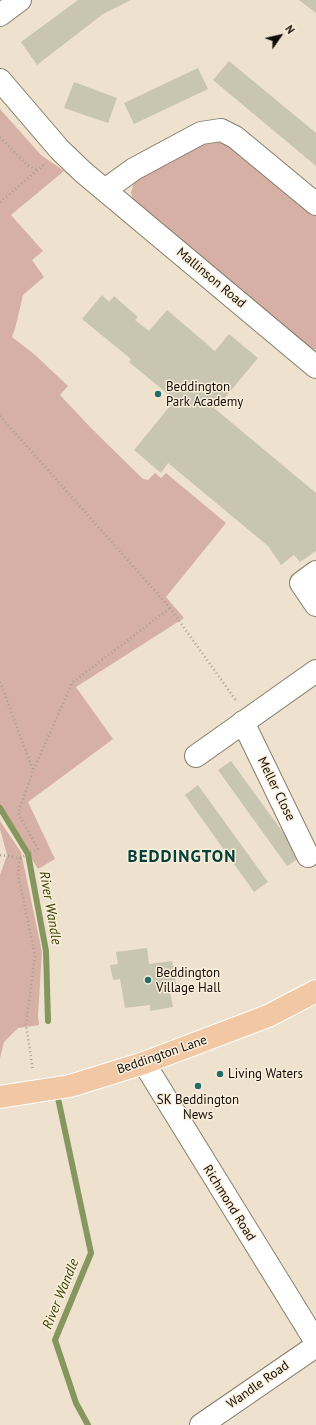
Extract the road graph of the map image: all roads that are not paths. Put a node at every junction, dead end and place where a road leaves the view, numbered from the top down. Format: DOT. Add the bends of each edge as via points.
graph roads {
  1 [pos="20,0"];
  2 [pos="0,14"];
  3 [pos="0,80"];
  4 [pos="105,190"];
  5 [pos="316,204"];
  6 [pos="316,367"];
  7 [pos="316,572"];
  8 [pos="316,605"];
  9 [pos="316,671"];
  10 [pos="246,720"];
  11 [pos="196,756"];
  12 [pos="308,856"];
  13 [pos="316,991"];
  14 [pos="144,1063"];
  15 [pos="0,1097"];
  16 [pos="316,1342"];
  17 [pos="316,1346"];
  18 [pos="201,1425"];
  1 -- 2 [label="street"];
  3 -- 4 [label="street, Mallinson Road" via="60,150"];
  4 -- 5 [label="street" via="134,168 201,133 221,130 236,137"];
  4 -- 6 [label="street, Mallinson Road"];
  7 -- 8 [label="street" via="300,583"];
  9 -- 10 [label="street"];
  10 -- 11 [label="street"];
  10 -- 12 [label="street, Meller Close"];
  13 -- 14 [label="main road, Beddington Lane" via="268,1016"];
  14 -- 15 [label="main road, Beddington Lane" via="70,1086"];
  14 -- 16 [label="street, Richmond Road"];
  17 -- 18 [label="street, Wandle Road"];
}
